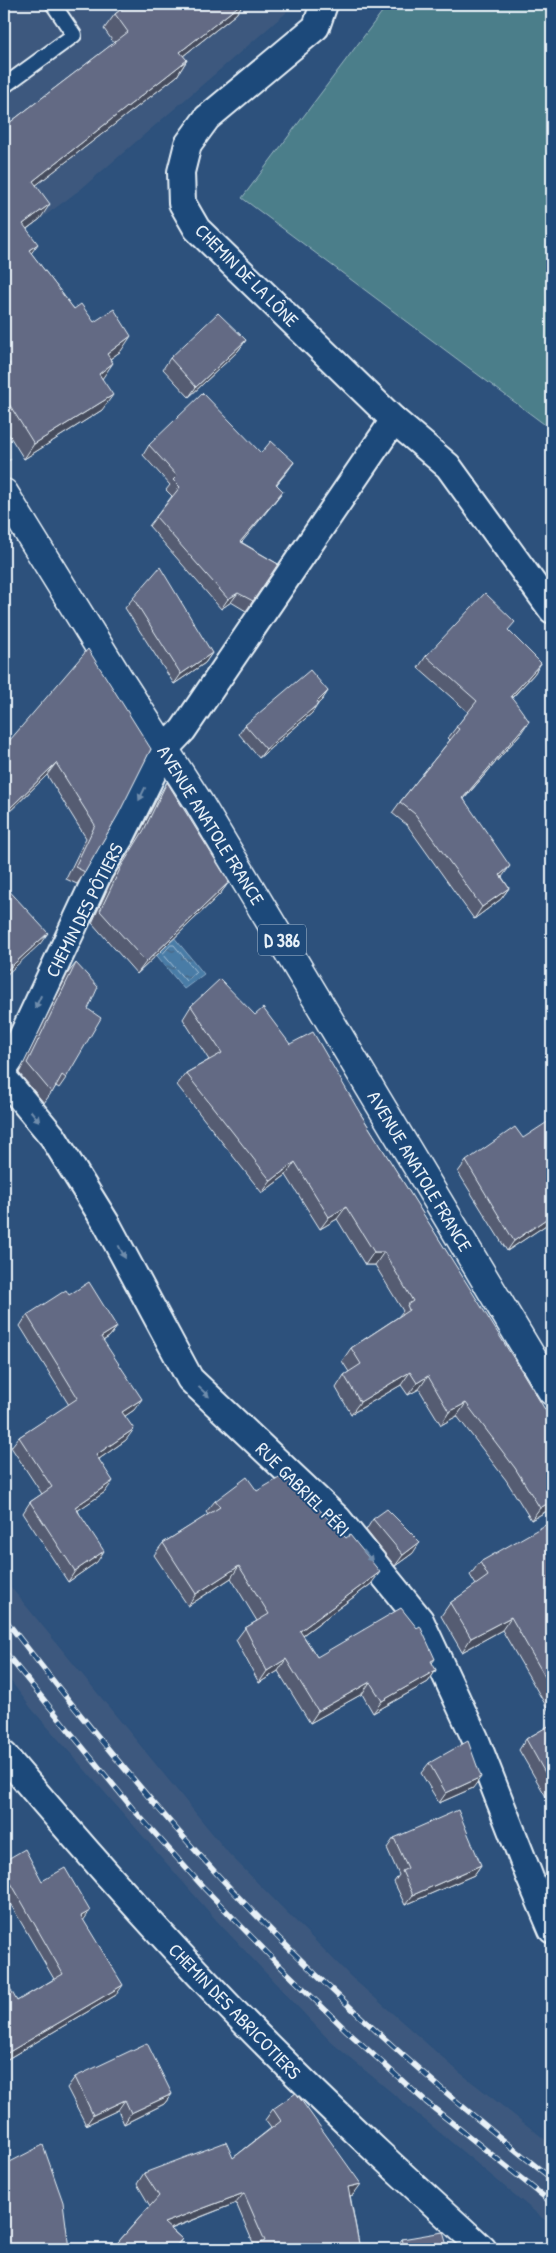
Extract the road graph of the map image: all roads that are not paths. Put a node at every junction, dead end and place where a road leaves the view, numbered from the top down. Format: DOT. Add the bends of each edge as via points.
graph roads {
  1 [pos="53,4"];
  2 [pos="324,4"];
  3 [pos="4,86"];
  4 [pos="394,420"];
  5 [pos="4,493"];
  6 [pos="552,610"];
  7 [pos="164,750"];
  8 [pos="4,1068"];
  9 [pos="4,1078"];
  10 [pos="552,1391"];
  11 [pos="4,1755"];
  12 [pos="552,1930"];
  13 [pos="483,2249"];
  1 -- 3 [label="lane" via="74,34"];
  2 -- 4 [label="street, CHEMIN DE LA LÔNE" via="316,28 207,118 188,144 181,172 182,203 197,229"];
  4 -- 6 [label="street, CHEMIN DE LA LÔNE" via="448,466"];
  4 -- 7 [label="street" via="183,730"];
  5 -- 7 [label="main road, AVENUE ANATOLE FRANCE / D 386"];
  7 -- 8 [label="street, CHEMIN DES PÔTIERS, one-way" via="122,835 99,872 13,1056"];
  7 -- 10 [label="main road, AVENUE ANATOLE FRANCE / D 386" via="200,803"];
  9 -- 12 [label="street, RUE GABRIEL PÉRI, one-way" via="63,1153 108,1226 190,1379 338,1519 420,1620 475,1738"];
  11 -- 13 [label="street, CHEMIN DES ABRICOTIERS" via="159,1933 278,2056 359,2136"];
}
